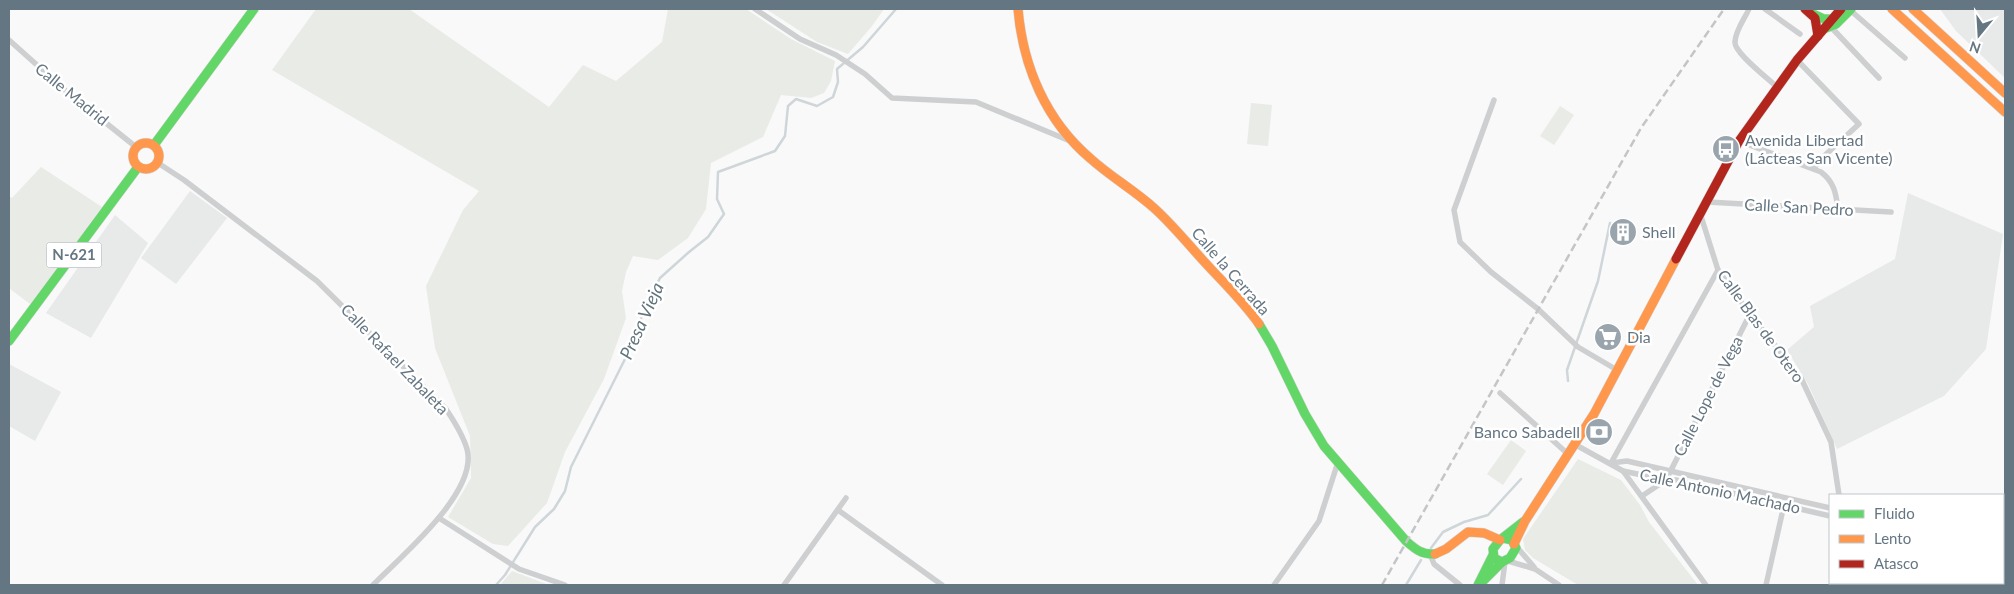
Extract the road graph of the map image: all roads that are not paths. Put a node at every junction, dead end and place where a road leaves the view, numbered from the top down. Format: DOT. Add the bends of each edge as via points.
graph roads {
  1 [pos="254,9"];
  2 [pos="755,9"];
  3 [pos="1018,9"];
  4 [pos="1749,9"];
  5 [pos="1765,9"];
  6 [pos="1885,9"];
  7 [pos="1892,9"];
  8 [pos="1913,9"];
  9 [pos="1919,9"];
  10 [pos="1810,10"];
  11 [pos="1846,11"];
  12 [pos="1826,28"];
  13 [pos="1800,34"];
  14 [pos="9,40"];
  15 [pos="1905,58"];
  16 [pos="1946,59"];
  17 [pos="1798,60"];
  18 [pos="1880,78"];
  19 [pos="1988,78"];
  20 [pos="1778,88"];
  21 [pos="2005,93"];
  22 [pos="1494,100"];
  23 [pos="2005,112"];
  24 [pos="1072,141"];
  25 [pos="1739,141"];
  26 [pos="154,145"];
  27 [pos="136,147"];
  28 [pos="158,163"];
  29 [pos="138,167"];
  30 [pos="1814,168"];
  31 [pos="1707,202"];
  32 [pos="1838,209"];
  33 [pos="1891,212"];
  34 [pos="1700,213"];
  35 [pos="1718,270"];
  36 [pos="1750,314"];
  37 [pos="9,341"];
  38 [pos="1617,370"];
  39 [pos="1500,393"];
  40 [pos="1576,445"];
  41 [pos="1569,455"];
  42 [pos="1338,462"];
  43 [pos="1611,463"];
  44 [pos="1623,470"];
  45 [pos="1670,471"];
  46 [pos="1666,480"];
  47 [pos="1840,494"];
  48 [pos="1642,496"];
  49 [pos="846,498"];
  50 [pos="1784,505"];
  51 [pos="1829,508"];
  52 [pos="838,510"];
  53 [pos="1829,516"];
  54 [pos="439,518"];
  55 [pos="1525,520"];
  56 [pos="1474,531"];
  57 [pos="1501,539"];
  58 [pos="1515,544"];
  59 [pos="1493,552"];
  60 [pos="1430,554"];
  61 [pos="1505,562"];
  62 [pos="1535,569"];
  63 [pos="1552,583"];
  64 [pos="373,585"];
  65 [pos="566,585"];
  66 [pos="784,585"];
  67 [pos="942,585"];
  68 [pos="1274,585"];
  69 [pos="1460,585"];
  70 [pos="1479,585"];
  71 [pos="1502,585"];
  72 [pos="1559,585"];
  73 [pos="1706,585"];
  74 [pos="1766,585"];
  1 -- 26 [label="main road"];
  2 -- 24 [label="street" via="800,39 846,61 892,98 976,102"];
  3 -- 24 [label="main road, Calle la Cerrada" via="1024,49 1038,91 1058,125"];
  4 -- 20 [label="street" via="1735,44 1739,52"];
  5 -- 13 [label="street"];
  6 -- 16 [label="main road"];
  7 -- 16 [label="main road"];
  8 -- 19 [label="main road"];
  9 -- 19 [label="main road"];
  10 -- 12 [label="main road"];
  10 -- 12 [label="main road"];
  11 -- 12 [label="main road"];
  11 -- 15 [label="street"];
  12 -- 17 [label="main road"];
  12 -- 18 [label="street"];
  14 -- 27 [label="street, Calle Madrid"];
  16 -- 23 [label="main road"];
  17 -- 20 [label="main road"];
  17 -- 30 [label="street" via="1859,124"];
  19 -- 21 [label="main road"];
  20 -- 25 [label="main road"];
  22 -- 38 [label="street" via="1454,210 1460,242 1576,345"];
  24 -- 42 [label="main road, Calle la Cerrada" via="1154,208 1251,313 1273,347 1324,446"];
  25 -- 30 [label="street"];
  25 -- 31 [label="main road"];
  26 -- 27 [label="main road" via="141,143"];
  26 -- 28 [label="main road" via="159,154"];
  27 -- 29 [label="main road" via="133,159"];
  28 -- 29 [label="main road" via="151,169"];
  28 -- 54 [label="street, Calle Rafael Zabaleta" via="317,281 446,409 467,450 468,470 463,485"];
  29 -- 37 [label="main road, N-621"];
  30 -- 32 [label="street" via="1829,178 1835,188"];
  31 -- 32 [label="street, Calle San Pedro"];
  31 -- 34 [label="main road"];
  32 -- 33 [label="street, Calle San Pedro"];
  34 -- 35 [label="street, Calle Blas de Otero"];
  34 -- 38 [label="main road"];
  35 -- 36 [label="street, Calle Blas de Otero"];
  35 -- 43 [label="street"];
  36 -- 45 [label="street, Calle Lope de Vega"];
  36 -- 47 [label="street, Calle Blas de Otero" via="1801,378 1831,442"];
  38 -- 40 [label="main road"];
  39 -- 41 [label="street"];
  40 -- 41 [label="main road"];
  40 -- 43 [label="street, Calle Antonio Machado"];
  41 -- 55 [label="main road"];
  42 -- 60 [label="main road, Calle la Cerrada" via="1406,543"];
  42 -- 68 [label="street" via="1319,521"];
  43 -- 44 [label="street, Calle Antonio Machado"];
  43 -- 45 [label="street, Calle Antonio Machado" via="1627,461"];
  44 -- 46 [label="street, Calle Antonio Machado"];
  44 -- 48 [label="street"];
  45 -- 46 [label="street, Calle Lope de Vega"];
  45 -- 51 [label="street, Calle Antonio Machado"];
  46 -- 48 [label="street"];
  46 -- 50 [label="street, Calle Antonio Machado"];
  48 -- 73 [label="street"];
  49 -- 52 [label="street"];
  50 -- 53 [label="street, Calle Antonio Machado"];
  50 -- 74 [label="street"];
  52 -- 66 [label="street"];
  52 -- 67 [label="street"];
  54 -- 64 [label="street, Calle Rafael Zabaleta"];
  54 -- 65 [label="street" via="511,564"];
  55 -- 57 [label="main road"];
  55 -- 58 [label="main road"];
  56 -- 57 [label="main road"];
  56 -- 59 [label="main road" via="1487,540"];
  56 -- 60 [label="main road" via="1462,535 1440,553"];
  57 -- 58 [label="main road" via="1509,539"];
  57 -- 59 [label="main road"];
  58 -- 61 [label="main road" via="1515,552"];
  58 -- 62 [label="street"];
  59 -- 61 [label="main road" via="1496,560"];
  59 -- 70 [label="main road"];
  60 -- 69 [label="street, Calle la Cerrada" via="1434,564"];
  61 -- 62 [label="street"];
  61 -- 70 [label="main road"];
  61 -- 71 [label="street"];
  62 -- 63 [label="street"];
  63 -- 72 [label="street"];
}
